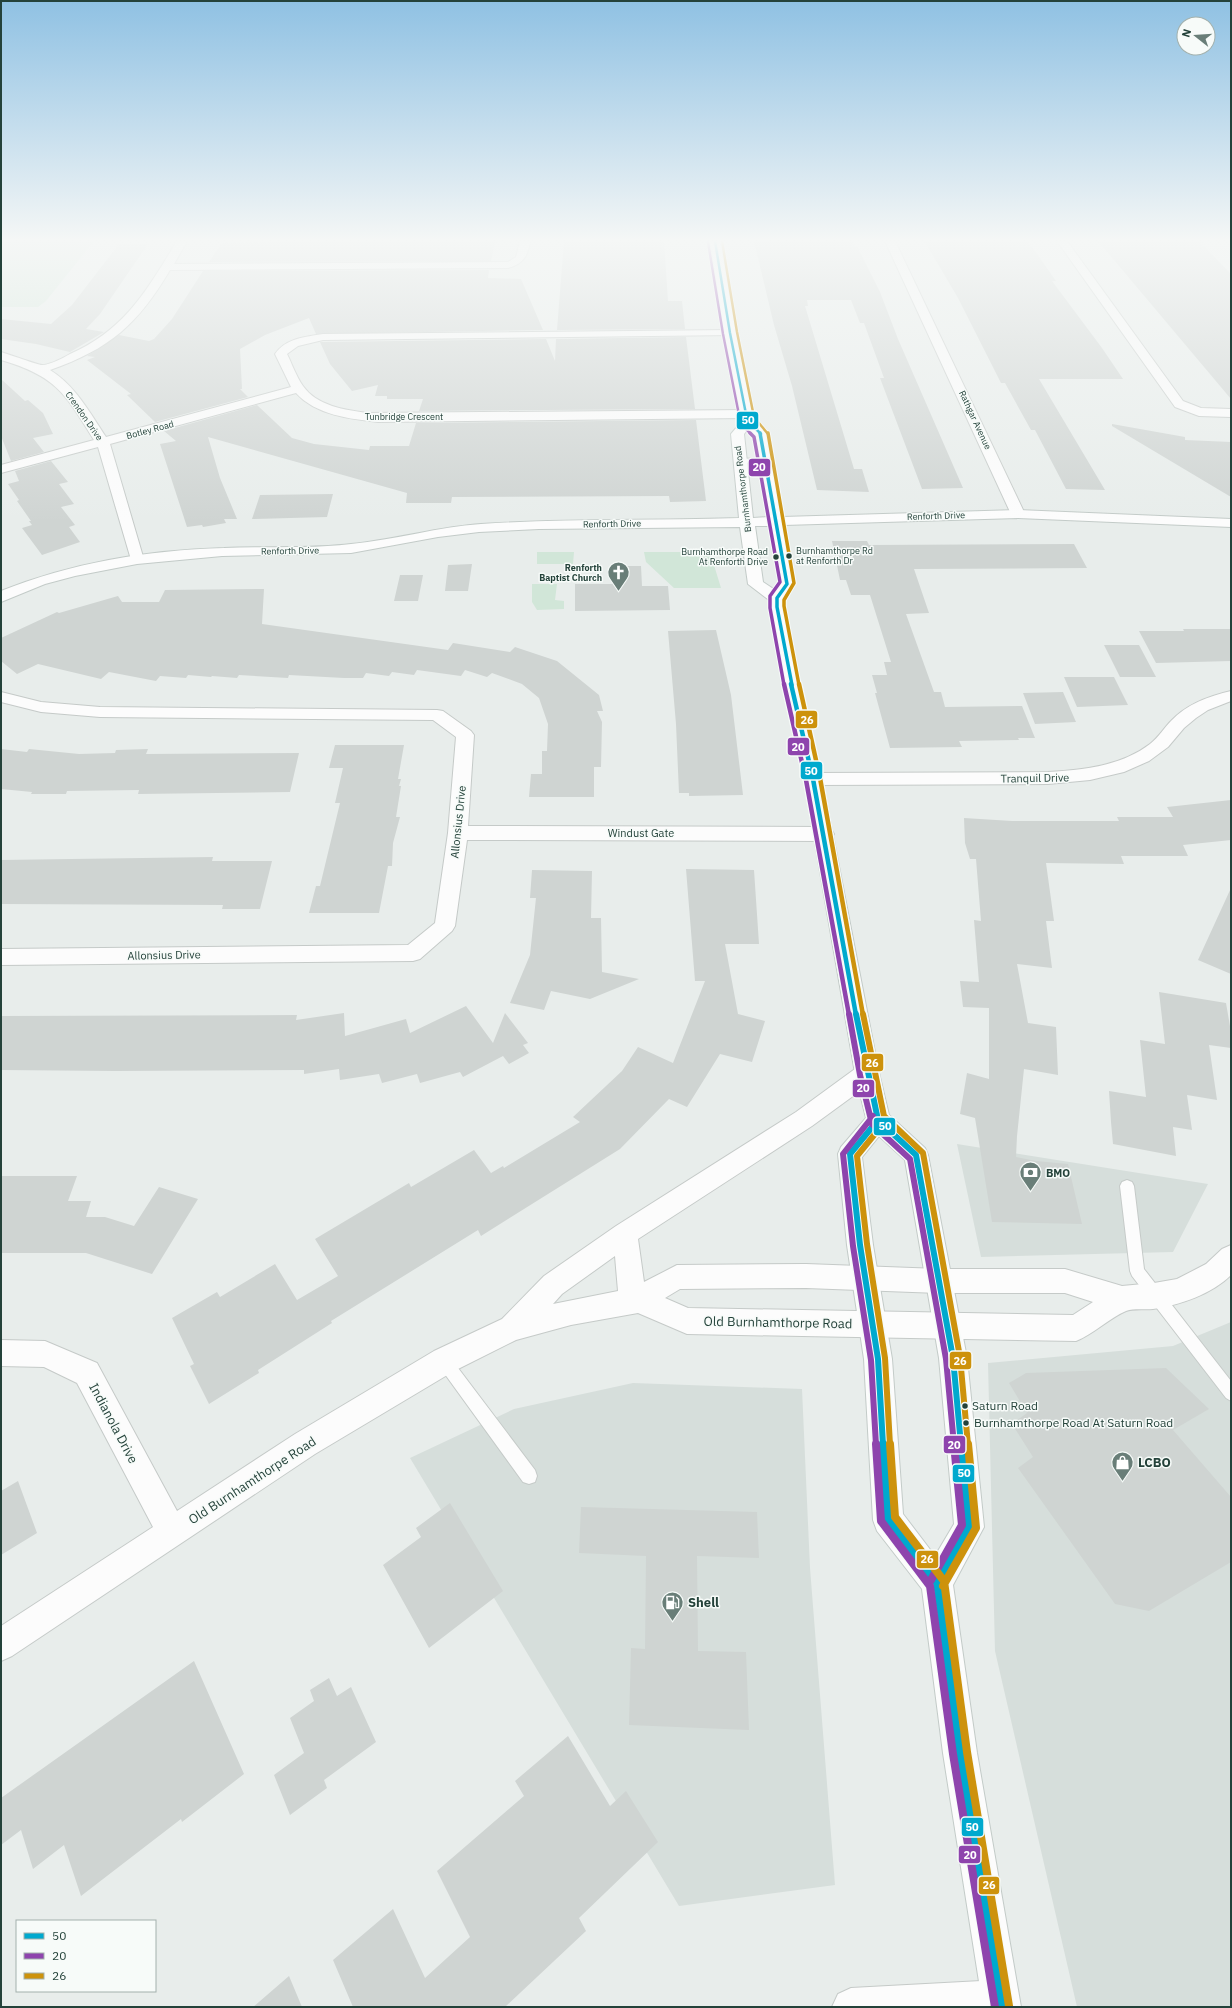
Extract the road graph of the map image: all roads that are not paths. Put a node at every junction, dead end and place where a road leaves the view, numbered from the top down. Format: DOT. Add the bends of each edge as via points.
graph roads {
  1 [pos="112,335"];
  2 [pos="557,335"];
  3 [pos="730,335"];
  4 [pos="934,335"];
  5 [pos="1129,335"];
  6 [pos="1,356"];
  7 [pos="40,370"];
  8 [pos="298,389"];
  9 [pos="1231,413"];
  10 [pos="747,418"];
  11 [pos="103,443"];
  12 [pos="766,460"];
  13 [pos="739,461"];
  14 [pos="1,469"];
  15 [pos="1018,514"];
  16 [pos="777,521"];
  17 [pos="746,522"];
  18 [pos="1231,523"];
  19 [pos="137,560"];
  20 [pos="1,596"];
  21 [pos="777,598"];
  22 [pos="1231,696"];
  23 [pos="1,697"];
  24 [pos="813,779"];
  25 [pos="458,833"];
  26 [pos="824,834"];
  27 [pos="1,957"];
  28 [pos="868,1073"];
  29 [pos="878,1120"];
  30 [pos="1127,1186"];
  31 [pos="625,1234"];
  32 [pos="1231,1257"];
  33 [pos="865,1278"];
  34 [pos="939,1281"];
  35 [pos="1154,1296"];
  36 [pos="1122,1299"];
  37 [pos="636,1301"];
  38 [pos="872,1325"];
  39 [pos="946,1326"];
  40 [pos="512,1328"];
  41 [pos="1,1354"];
  42 [pos="444,1361"];
  43 [pos="1231,1393"];
  44 [pos="529,1476"];
  45 [pos="172,1532"];
  46 [pos="937,1582"];
  47 [pos="1,1645"];
  48 [pos="1001,2003"];
  49 [pos="851,2007"];
  1 -- 7 [label="street" via="85,352"];
  2 -- 8 [label="street, Tunbridge Crescent" via="324,337 299,342 286,348 281,354"];
  3 -- 10 [label="street"];
  4 -- 15 [label="street, Rathgar Avenue"];
  5 -- 9 [label="street" via="1179,404 1199,412"];
  6 -- 7 [label="street, Crendon Drive"];
  7 -- 11 [label="street, Crendon Drive" via="62,384"];
  8 -- 10 [label="street, Tunbridge Crescent" via="317,404 341,413 378,418"];
  8 -- 11 [label="street, Botley Road"];
  10 -- 12 [label="street" via="761,434"];
  10 -- 13 [label="street, Burnhamthorpe Road" via="737,434"];
  11 -- 14 [label="street, Botley Road"];
  11 -- 19 [label="street, Crendon Drive"];
  12 -- 13 [label="lane"];
  12 -- 16 [label="street"];
  13 -- 17 [label="street, Burnhamthorpe Road"];
  15 -- 16 [label="street, Renforth Drive"];
  15 -- 18 [label="street, Renforth Drive"];
  16 -- 17 [label="street, Renforth Drive"];
  16 -- 21 [label="street" via="787,584"];
  17 -- 19 [label="street, Renforth Drive" via="479,528 351,549 222,552"];
  17 -- 21 [label="street, Burnhamthorpe Road" via="756,584"];
  19 -- 20 [label="street, Renforth Drive" via="40,581"];
  21 -- 24 [label="street" via="790,678"];
  22 -- 24 [label="street, Tranquil Drive" via="1215,700 1188,714 1168,737 1140,758 1099,773 1048,778"];
  23 -- 25 [label="street, Allonsius Drive" via="41,706 100,712 437,715 465,735"];
  24 -- 26 [label="street"];
  25 -- 26 [label="street, Windust Gate"];
  25 -- 27 [label="street, Allonsius Drive" via="445,926 413,953"];
  26 -- 28 [label="street"];
  28 -- 29 [label="street"];
  28 -- 31 [label="street, Old Burnhamthorpe Road" via="804,1119"];
  29 -- 33 [label="street" via="850,1154"];
  29 -- 34 [label="street" via="916,1155"];
  30 -- 35 [label="lane" via="1137,1271"];
  31 -- 37 [label="street"];
  31 -- 40 [label="street, Old Burnhamthorpe Road" via="553,1285"];
  32 -- 35 [label="street" via="1215,1273 1197,1283"];
  33 -- 34 [label="street, Old Burnhamthorpe Road"];
  33 -- 37 [label="street, Old Burnhamthorpe Road" via="677,1277"];
  33 -- 38 [label="street"];
  34 -- 36 [label="street" via="1065,1281"];
  34 -- 39 [label="street"];
  35 -- 36 [label="street"];
  35 -- 43 [label="lane"];
  36 -- 39 [label="street" via="1076,1328"];
  37 -- 38 [label="street, Old Burnhamthorpe Road" via="687,1320"];
  37 -- 40 [label="street, Old Burnhamthorpe Road" via="571,1312"];
  38 -- 39 [label="street, Old Burnhamthorpe Road"];
  38 -- 46 [label="street" via="878,1359 888,1520"];
  39 -- 46 [label="street" via="953,1358 969,1527"];
  40 -- 42 [label="street, Old Burnhamthorpe Road"];
  41 -- 45 [label="street, Indianola Drive" via="45,1354 87,1373"];
  42 -- 44 [label="lane"];
  42 -- 45 [label="street, Old Burnhamthorpe Road" via="305,1444"];
  45 -- 47 [label="street, Old Burnhamthorpe Road"];
  46 -- 48 [label="street" via="960,1753"];
  48 -- 49 [label="street"];
}
